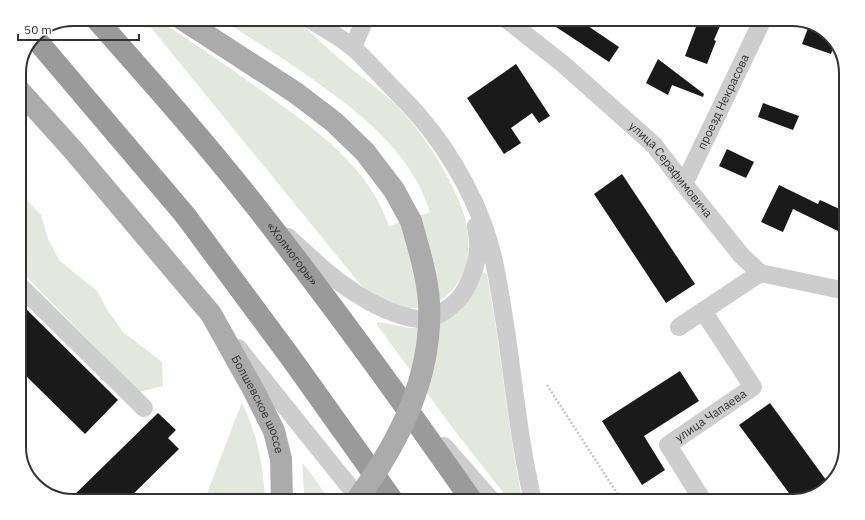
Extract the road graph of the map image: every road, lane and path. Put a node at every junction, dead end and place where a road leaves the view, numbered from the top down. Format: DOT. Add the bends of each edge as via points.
graph roads {
  1 [pos="102,26"];
  2 [pos="193,26"];
  3 [pos="320,26"];
  4 [pos="362,26"];
  5 [pos="515,26"];
  6 [pos="760,26"];
  7 [pos="38,42"];
  8 [pos="352,47"];
  9 [pos="26,98"];
  10 [pos="684,184"];
  11 [pos="469,192"];
  12 [pos="257,208"];
  13 [pos="760,273"];
  14 [pos="839,290"];
  15 [pos="26,292"];
  16 [pos="703,311"];
  17 [pos="211,314"];
  18 [pos="679,327"];
  19 [pos="547,385"];
  20 [pos="398,395"];
  21 [pos="144,408"];
  22 [pos="282,494"];
  23 [pos="355,494"];
  24 [pos="361,494"];
  25 [pos="388,494"];
  26 [pos="467,494"];
  27 [pos="486,494"];
  28 [pos="531,494"];
  29 [pos="617,494"];
  30 [pos="698,494"];
  1 -- 12 [label="highway, «Холмогоры»" via="180,114"];
  2 -- 24 [label="main road, bridge" via="296,93 334,122 365,152 394,190 411,221 424,268 429,300 426,358 418,389 405,419 386,456"];
  3 -- 8 [label="street"];
  4 -- 8 [label="street"];
  5 -- 10 [label="street, улица Серафимовича" via="563,64 654,145"];
  6 -- 10 [label="street, проезд Некрасова"];
  7 -- 25 [label="highway" via="185,215"];
  8 -- 11 [label="street" via="420,117 450,158"];
  9 -- 17 [label="main road, Болшевское шоссе"];
  10 -- 13 [label="street, улица Серафимовича" via="741,255"];
  11 -- 12 [label="street" via="478,250 473,271 466,290 456,302 443,312 423,319 406,317 368,302 320,267"];
  11 -- 28 [label="street" via="486,231 493,256 524,464"];
  12 -- 20 [label="highway, «Холмогоры»"];
  13 -- 14 [label="street"];
  13 -- 16 [label="street"];
  15 -- 21 [label="street"];
  16 -- 18 [label="street"];
  16 -- 30 [label="street, улица Чапаева" via="753,387 668,445"];
  17 -- 22 [label="main road, Болшевское шоссе" via="274,432 281,459"];
  17 -- 23 [label="street"];
  19 -- 29 [label="path"];
  20 -- 26 [label="highway, «Холмогоры»"];
  20 -- 27 [label="street"];
}
